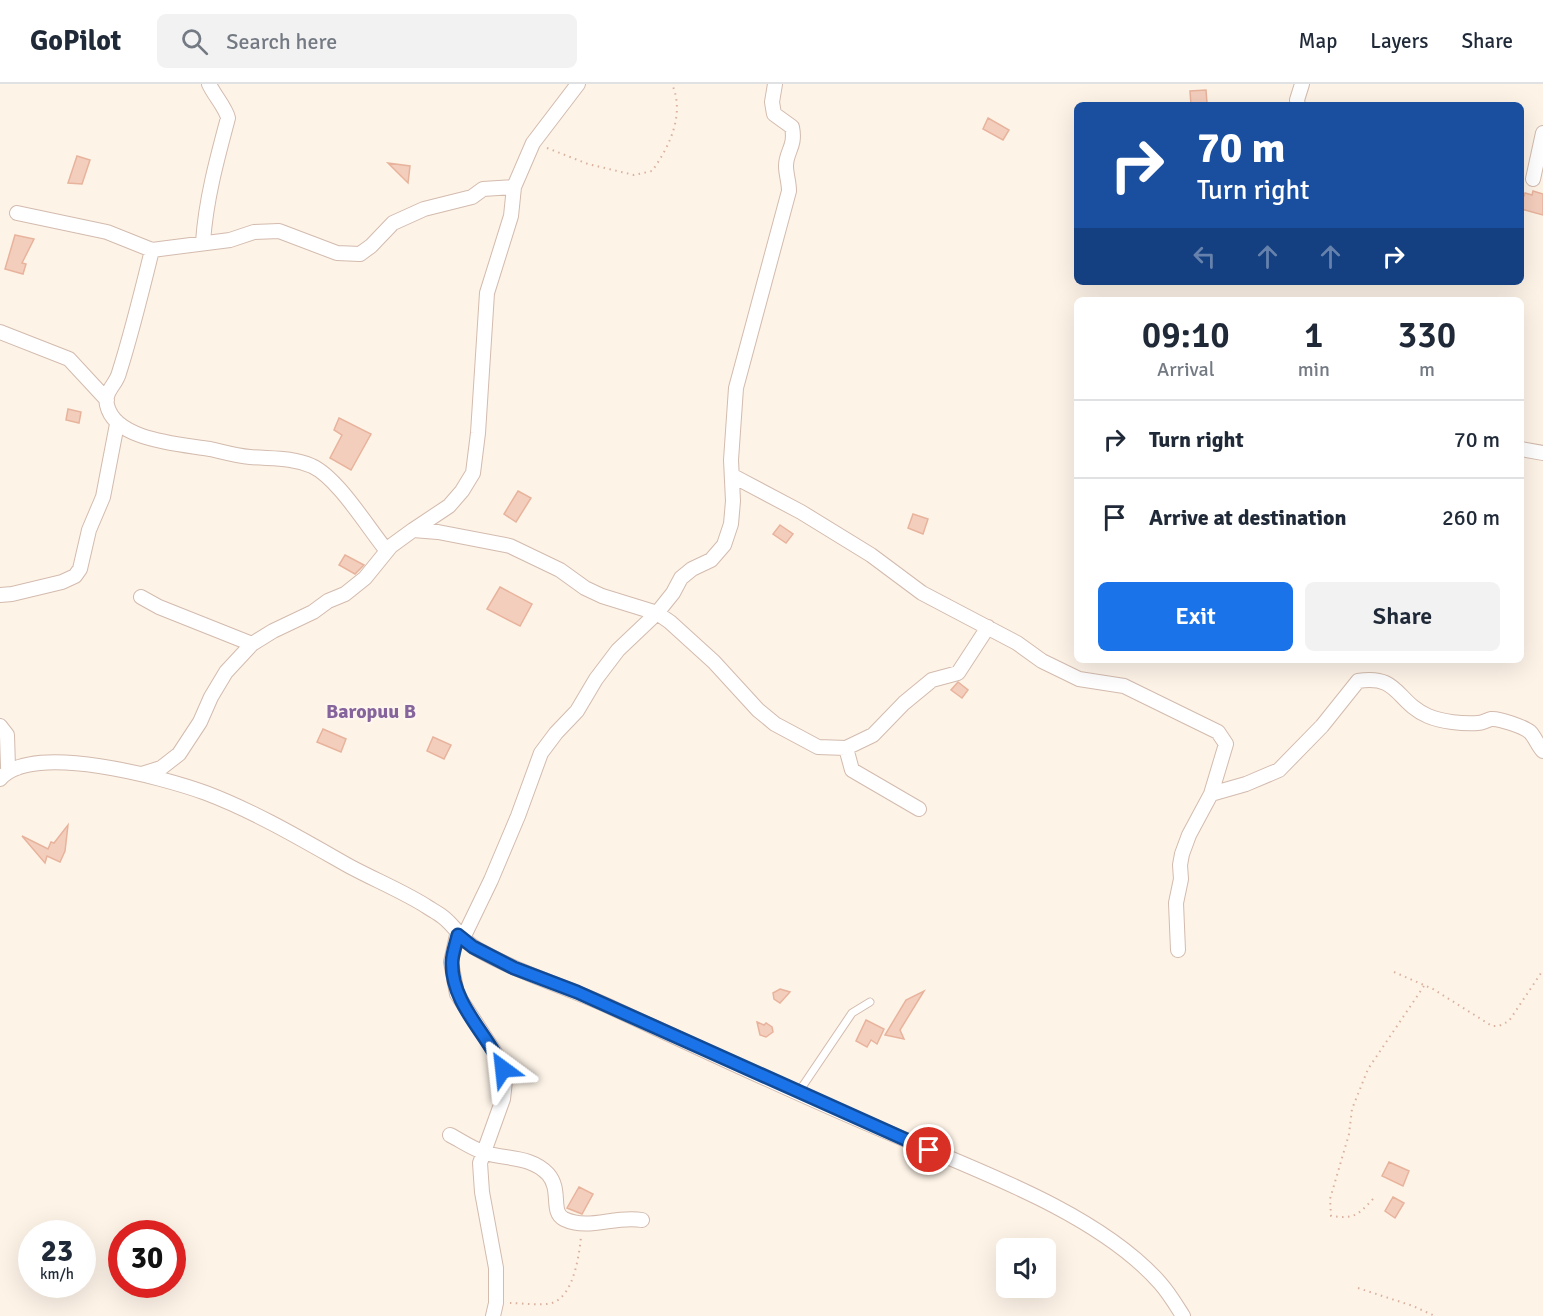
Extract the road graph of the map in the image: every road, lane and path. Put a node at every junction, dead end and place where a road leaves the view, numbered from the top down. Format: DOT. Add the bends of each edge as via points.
graph roads {
  1 [pos="209,84"];
  2 [pos="578,84"];
  3 [pos="672,84"];
  4 [pos="775,84"];
  5 [pos="1302,84"];
  6 [pos="1297,102"];
  7 [pos="1543,133"];
  8 [pos="533,143"];
  9 [pos="1533,178"];
  10 [pos="514,187"];
  11 [pos="17,213"];
  12 [pos="203,242"];
  13 [pos="152,250"];
  14 [pos="0,332"];
  15 [pos="107,400"];
  16 [pos="117,424"];
  17 [pos="1524,450"];
  18 [pos="1543,453"];
  19 [pos="733,476"];
  20 [pos="413,530"];
  21 [pos="387,551"];
  22 [pos="0,595"];
  23 [pos="141,597"];
  24 [pos="657,613"];
  25 [pos="988,627"];
  26 [pos="252,644"];
  27 [pos="0,726"];
  28 [pos="846,748"];
  29 [pos="1543,751"];
  30 [pos="17,768"];
  31 [pos="142,774"];
  32 [pos="0,779"];
  33 [pos="1211,794"];
  34 [pos="919,809"];
  35 [pos="460,937"];
  36 [pos="1178,950"];
  37 [pos="1543,970"];
  38 [pos="1394,972"];
  39 [pos="1424,986"];
  40 [pos="870,1002"];
  41 [pos="798,1093"];
  42 [pos="450,1134"];
  43 [pos="483,1152"];
  44 [pos="1373,1199"];
  45 [pos="642,1220"];
  46 [pos="583,1225"];
  47 [pos="1358,1288"];
  48 [pos="495,1310"];
  49 [pos="1183,1316"];
  50 [pos="1435,1316"];
  1 -- 12 [label="street" via="228,118 214,171"];
  2 -- 8 [label="street"];
  3 -- 8 [label="path" via="677,96 674,129 666,151 652,171 634,175 588,164"];
  4 -- 19 [label="street" via="774,114 792,127 794,138 786,165 789,191 735,388"];
  5 -- 6 [label="street"];
  7 -- 9 [label="street"];
  8 -- 10 [label="street"];
  10 -- 12 [label="street" via="483,189 472,198 424,209 393,223 360,254 338,253 279,231"];
  10 -- 20 [label="street" via="511,216 487,293 473,473 449,507"];
  11 -- 13 [label="street" via="107,232"];
  12 -- 13 [label="street"];
  13 -- 15 [label="street" via="129,346 118,377 108,389"];
  14 -- 15 [label="street" via="69,359"];
  15 -- 16 [label="street"];
  16 -- 21 [label="street" via="133,433 173,444 249,457 276,457 312,466 332,479"];
  16 -- 22 [label="street" via="103,497 89,530 80,569 63,582"];
  17 -- 18 [label="street"];
  19 -- 24 [label="street" via="731,524 724,544 711,560 681,578"];
  19 -- 25 [label="street" via="838,534 922,592"];
  20 -- 21 [label="street"];
  20 -- 24 [label="street" via="510,546 602,596"];
  21 -- 26 [label="street" via="345,594"];
  23 -- 26 [label="street"];
  24 -- 28 [label="street" via="714,662 775,724 818,747"];
  24 -- 35 [label="street" via="618,651 577,711 541,753 491,880"];
  25 -- 28 [label="street" via="958,673 932,680 873,735"];
  25 -- 33 [label="street" via="1079,679 1124,687 1218,732 1226,744"];
  26 -- 31 [label="street" via="226,672 179,754 161,768"];
  27 -- 30 [label="street" via="7,735 8,767"];
  28 -- 34 [label="street" via="852,770"];
  29 -- 33 [label="street" via="1530,732 1515,725 1491,719 1480,723 1429,717 1405,701 1394,686 1379,679 1367,679 1358,681 1279,770"];
  30 -- 31 [label="street" via="62,761"];
  30 -- 32 [label="street"];
  31 -- 35 [label="street" via="238,806 407,894 444,918"];
  33 -- 36 [label="street" via="1182,854 1176,903"];
  35 -- 41 [label="street" via="514,968 577,992"];
  35 -- 43 [label="street" via="452,962 456,994 498,1057 505,1081 503,1099"];
  37 -- 39 [label="path" via="1509,1022 1499,1026 1492,1026"];
  38 -- 39 [label="path"];
  39 -- 44 [label="path" via="1368,1069 1352,1109 1349,1134 1330,1199 1331,1216 1347,1218"];
  40 -- 41 [label="lane" via="852,1013"];
  41 -- 49 [label="street" via="1070,1215 1121,1247 1161,1283"];
  42 -- 43 [label="street"];
  43 -- 46 [label="street" via="524,1160 547,1173 556,1186 556,1210 562,1218"];
  43 -- 48 [label="street" via="482,1192 496,1269"];
  45 -- 46 [label="street" via="630,1217"];
  46 -- 48 [label="path" via="574,1275 559,1299"];
  47 -- 50 [label="path"];
}
